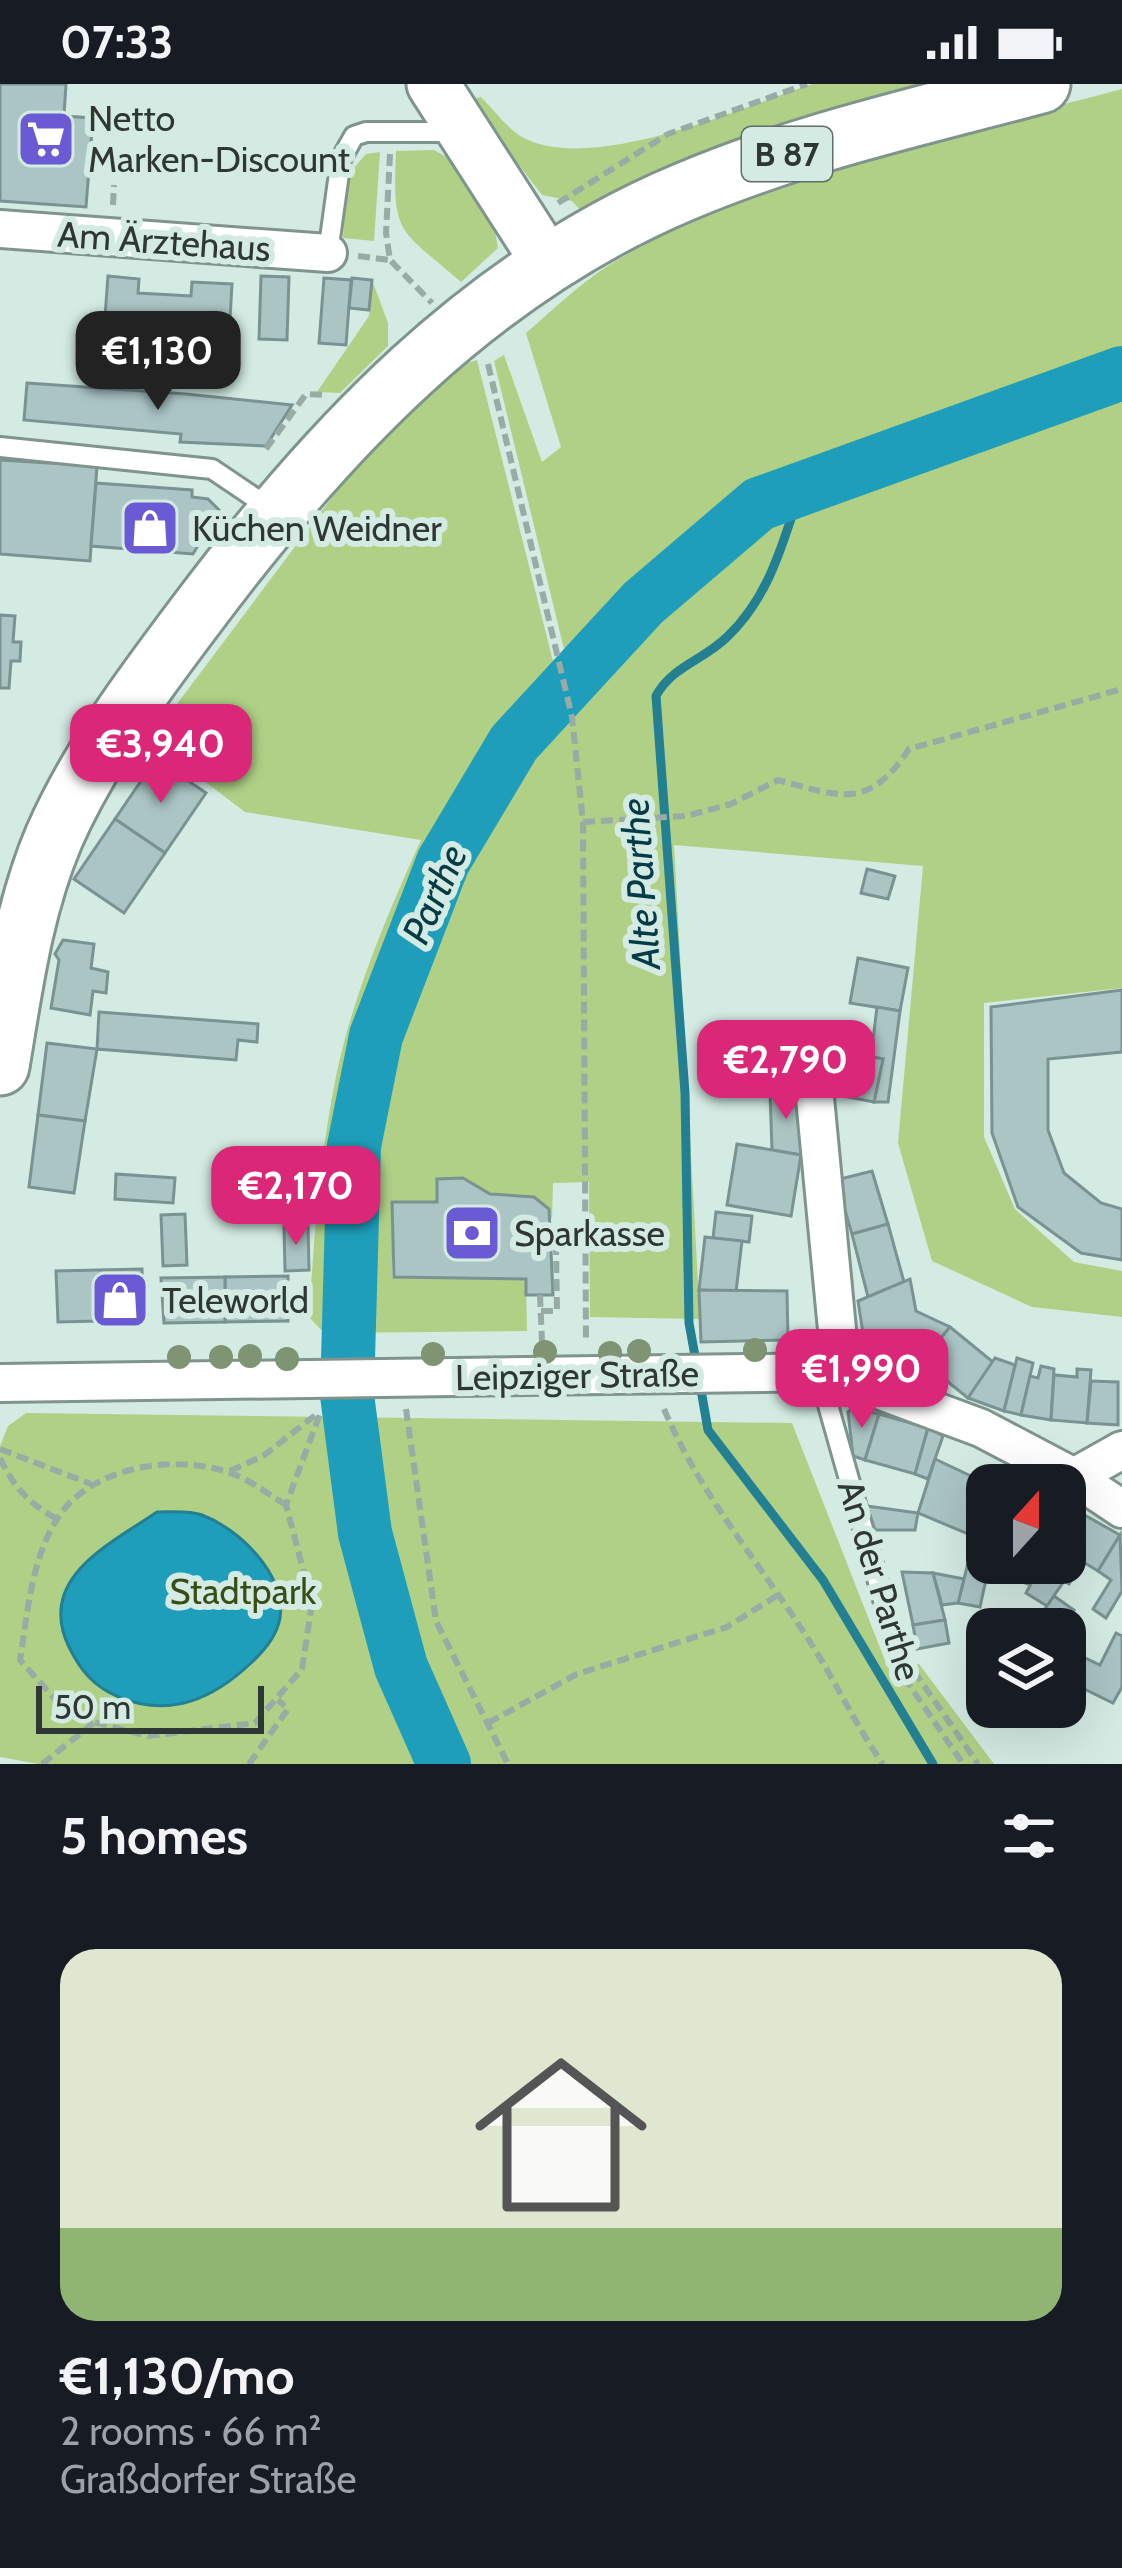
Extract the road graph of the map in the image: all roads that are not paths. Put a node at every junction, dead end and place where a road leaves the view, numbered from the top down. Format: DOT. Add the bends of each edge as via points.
graph roads {
  1 [pos="433,84"];
  2 [pos="1041,84"];
  3 [pos="342,128"];
  4 [pos="366,132"];
  5 [pos="460,132"];
  6 [pos="0,229"];
  7 [pos="328,253"];
  8 [pos="548,263"];
  9 [pos="0,447"];
  10 [pos="274,510"];
  11 [pos="0,1066"];
  12 [pos="815,1098"];
  13 [pos="830,1372"];
  14 [pos="0,1383"];
  15 [pos="1122,1450"];
  16 [pos="1049,1464"];
  17 [pos="1086,1470"];
  18 [pos="1086,1485"];
  19 [pos="1122,1509"];
  20 [pos="899,1656"];
  1 -- 5 [label="street"];
  2 -- 8 [label="main road, B 87" via="822,142 702,185"];
  3 -- 4 [label="lane"];
  4 -- 5 [label="lane"];
  4 -- 7 [label="lane" via="346,147 326,201"];
  5 -- 8 [label="street"];
  6 -- 7 [label="street, Am Ärztehaus"];
  8 -- 10 [label="main road, B 87" via="385,392"];
  9 -- 10 [label="lane" via="212,469"];
  10 -- 11 [label="main road, B 87" via="122,718 54,838 24,928"];
  12 -- 13 [label="street, An der Parthe" via="838,1340"];
  13 -- 14 [label="street, Leipziger Straße" via="681,1385 388,1376"];
  13 -- 16 [label="street, Leipziger Straße" via="981,1428"];
  13 -- 20 [label="lane, An der Parthe" via="828,1405"];
  15 -- 17 [label="street"];
  18 -- 19 [label="street, Leipziger Straße"];
}
